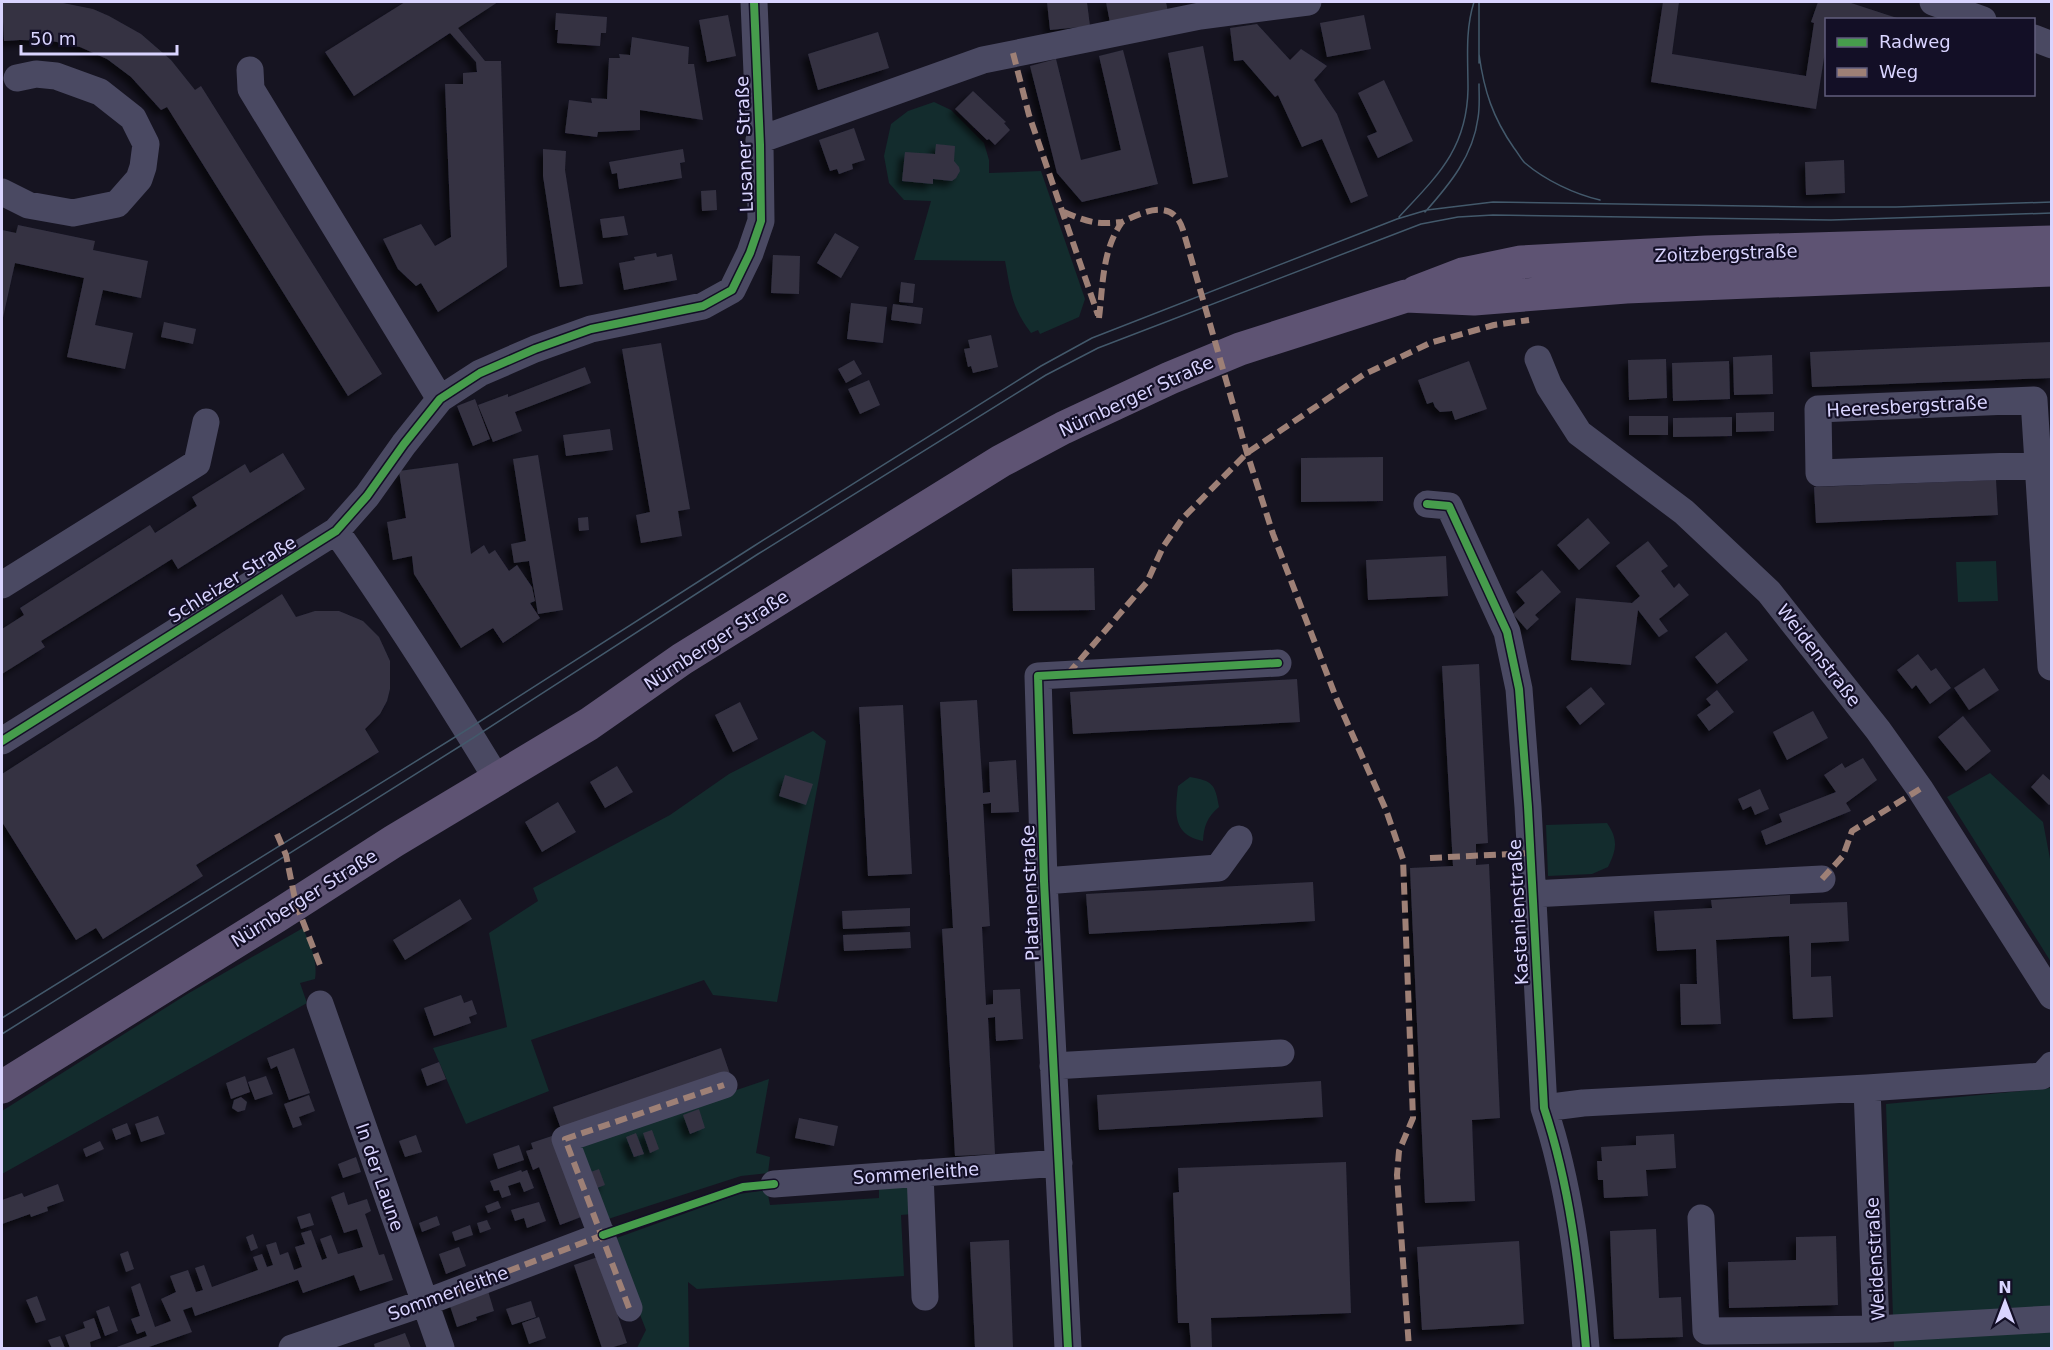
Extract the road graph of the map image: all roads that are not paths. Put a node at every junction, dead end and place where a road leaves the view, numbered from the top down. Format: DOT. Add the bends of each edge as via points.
graph roads {
  1 [pos="754,2"];
  2 [pos="1308,2"];
  3 [pos="1933,2"];
  4 [pos="1977,18"];
  5 [pos="2035,38"];
  6 [pos="2052,45"];
  7 [pos="250,70"];
  8 [pos="17,78"];
  9 [pos="759,140"];
  10 [pos="2,192"];
  11 [pos="2052,242"];
  12 [pos="2052,270"];
  13 [pos="1406,296"];
  14 [pos="1474,299"];
  15 [pos="1538,359"];
  16 [pos="440,399"];
  17 [pos="206,422"];
  18 [pos="2038,465"];
  19 [pos="1427,504"];
  20 [pos="336,531"];
  21 [pos="2,585"];
  22 [pos="1278,663"];
  23 [pos="2052,667"];
  24 [pos="2,741"];
  25 [pos="497,779"];
  26 [pos="1239,839"];
  27 [pos="1822,879"];
  28 [pos="1044,881"];
  29 [pos="1532,894"];
  30 [pos="2052,996"];
  31 [pos="320,1004"];
  32 [pos="1281,1053"];
  33 [pos="1053,1066"];
  34 [pos="2048,1076"];
  35 [pos="724,1085"];
  36 [pos="2,1087"];
  37 [pos="1867,1088"];
  38 [pos="1544,1108"];
  39 [pos="1059,1163"];
  40 [pos="920,1173"];
  41 [pos="774,1184"];
  42 [pos="1701,1218"];
  43 [pos="603,1235"];
  44 [pos="925,1297"];
  45 [pos="424,1303"];
  46 [pos="629,1308"];
  47 [pos="2052,1319"];
  48 [pos="1876,1329"];
  49 [pos="292,1348"];
  50 [pos="441,1348"];
  51 [pos="1068,1348"];
  52 [pos="1586,1348"];
  1 -- 9 [label="street, Lusaner Straße"];
  2 -- 9 [label="street, Lusaner Straße" via="1200,16 983,60"];
  3 -- 4 [label="street"];
  5 -- 6 [label="street"];
  7 -- 16 [label="street" via="251,89"];
  8 -- 10 [label="street" via="36,74 56,76 100,92 134,118 146,144 139,179 117,204 73,213 28,205"];
  9 -- 16 [label="street, Lusaner Straße" via="761,221 732,290 703,306 591,329 535,349 480,373"];
  11 -- 13 [label="main road, Zoitzbergstraße" via="1706,252 1521,262 1462,274"];
  12 -- 14 [label="main road, Zoitzbergstraße" via="1626,287"];
  13 -- 14 [label="main road, Nürnberger Straße"];
  13 -- 25 [label="main road, Nürnberger Straße" via="1240,349 1170,378 1001,461"];
  15 -- 30 [label="street, Weidenstraße" via="1549,386 1579,433 1684,512 1769,592 1920,789"];
  16 -- 20 [label="street, Schleizer Straße"];
  17 -- 21 [label="street" via="197,463"];
  18 -- 18 [label="street, Heeresbergstraße" via="2034,400 1818,409 1819,473"];
  18 -- 23 [label="street, Heeresbergstraße"];
  19 -- 29 [label="street, Kastanienstraße" via="1449,506 1507,632 1519,689"];
  20 -- 24 [label="street, Schleizer Straße"];
  20 -- 25 [label="street" via="456,709"];
  22 -- 28 [label="street, Platanenstraße" via="1038,676"];
  25 -- 36 [label="main road, Nürnberger Straße"];
  26 -- 28 [label="street, Platanenstraße" via="1218,868"];
  27 -- 29 [label="street, Kastanienstraße"];
  28 -- 33 [label="street, Platanenstraße"];
  29 -- 38 [label="street, Kastanienstraße"];
  31 -- 45 [label="street, In der Laune"];
  32 -- 33 [label="street"];
  33 -- 39 [label="street, Platanenstraße"];
  34 -- 37 [label="street"];
  35 -- 43 [label="street" via="565,1139"];
  37 -- 38 [label="street"];
  37 -- 48 [label="street, Weidenstraße"];
  38 -- 52 [label="street, Kastanienstraße" via="1571,1215"];
  39 -- 40 [label="street, Sommerleithe"];
  39 -- 51 [label="street, Platanenstraße"];
  40 -- 41 [label="street, Sommerleithe"];
  40 -- 44 [label="street"];
  42 -- 48 [label="street" via="1706,1332"];
  43 -- 45 [label="street, Sommerleithe"];
  43 -- 46 [label="street"];
  45 -- 49 [label="street, Sommerleithe"];
  45 -- 50 [label="street, In der Laune"];
  47 -- 48 [label="street, Weidenstraße"];
}
